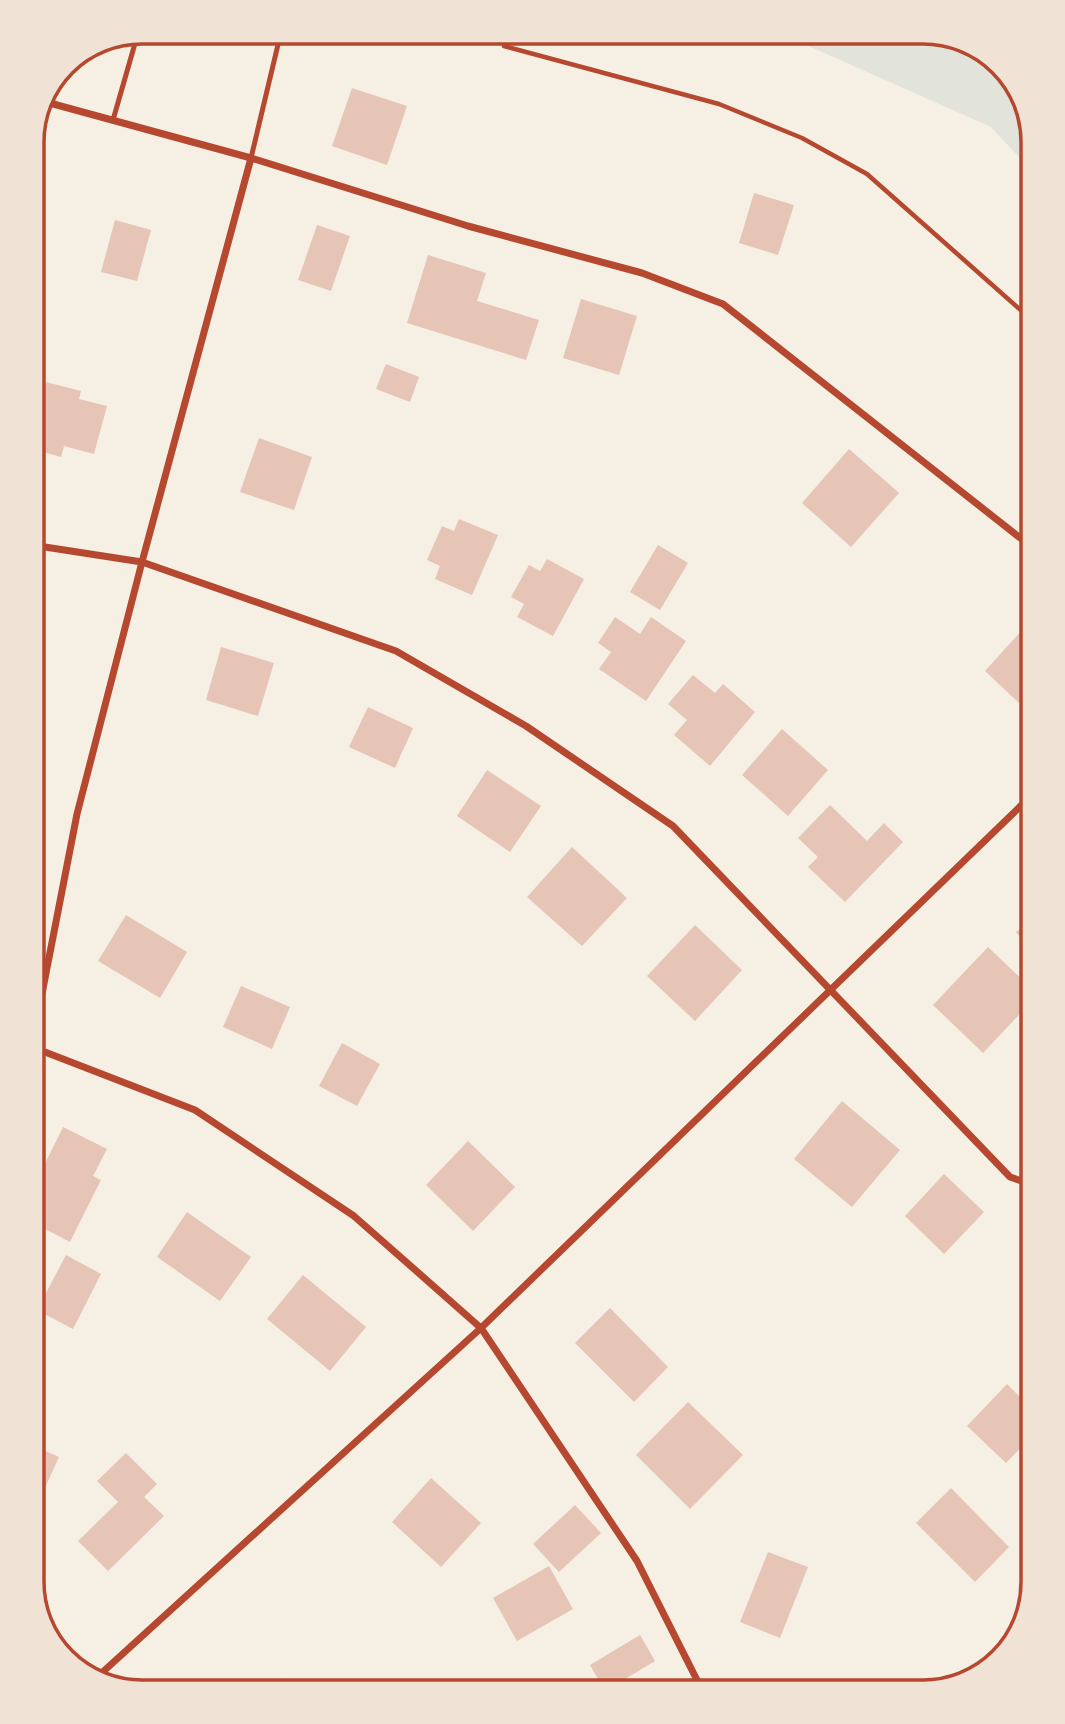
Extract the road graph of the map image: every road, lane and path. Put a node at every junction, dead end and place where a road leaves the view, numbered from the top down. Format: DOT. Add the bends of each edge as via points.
graph roads {
  1 [pos="278,44"];
  2 [pos="494,44"];
  3 [pos="135,45"];
  4 [pos="51,103"];
  5 [pos="113,120"];
  6 [pos="251,158"];
  7 [pos="1021,310"];
  8 [pos="1021,538"];
  9 [pos="44,547"];
  10 [pos="142,562"];
  11 [pos="1021,807"];
  12 [pos="44,984"];
  13 [pos="832,991"];
  14 [pos="44,1051"];
  15 [pos="1021,1181"];
  16 [pos="481,1328"];
  17 [pos="103,1672"];
  18 [pos="698,1680"];
  1 -- 6 [label="lane"];
  2 -- 7 [label="path" via="719,104 802,138 867,174"];
  3 -- 5 [label="lane"];
  4 -- 5 [label="street"];
  5 -- 6 [label="street"];
  6 -- 8 [label="street" via="468,226 642,273 723,304"];
  6 -- 10 [label="street"];
  9 -- 10 [label="street"];
  10 -- 12 [label="street" via="77,814"];
  10 -- 13 [label="street" via="396,651 526,726 673,826"];
  11 -- 13 [label="street"];
  13 -- 15 [label="street" via="1010,1177"];
  13 -- 16 [label="street"];
  14 -- 16 [label="street" via="195,1110 354,1216"];
  16 -- 17 [label="street"];
  16 -- 18 [label="street" via="637,1561"];
}
